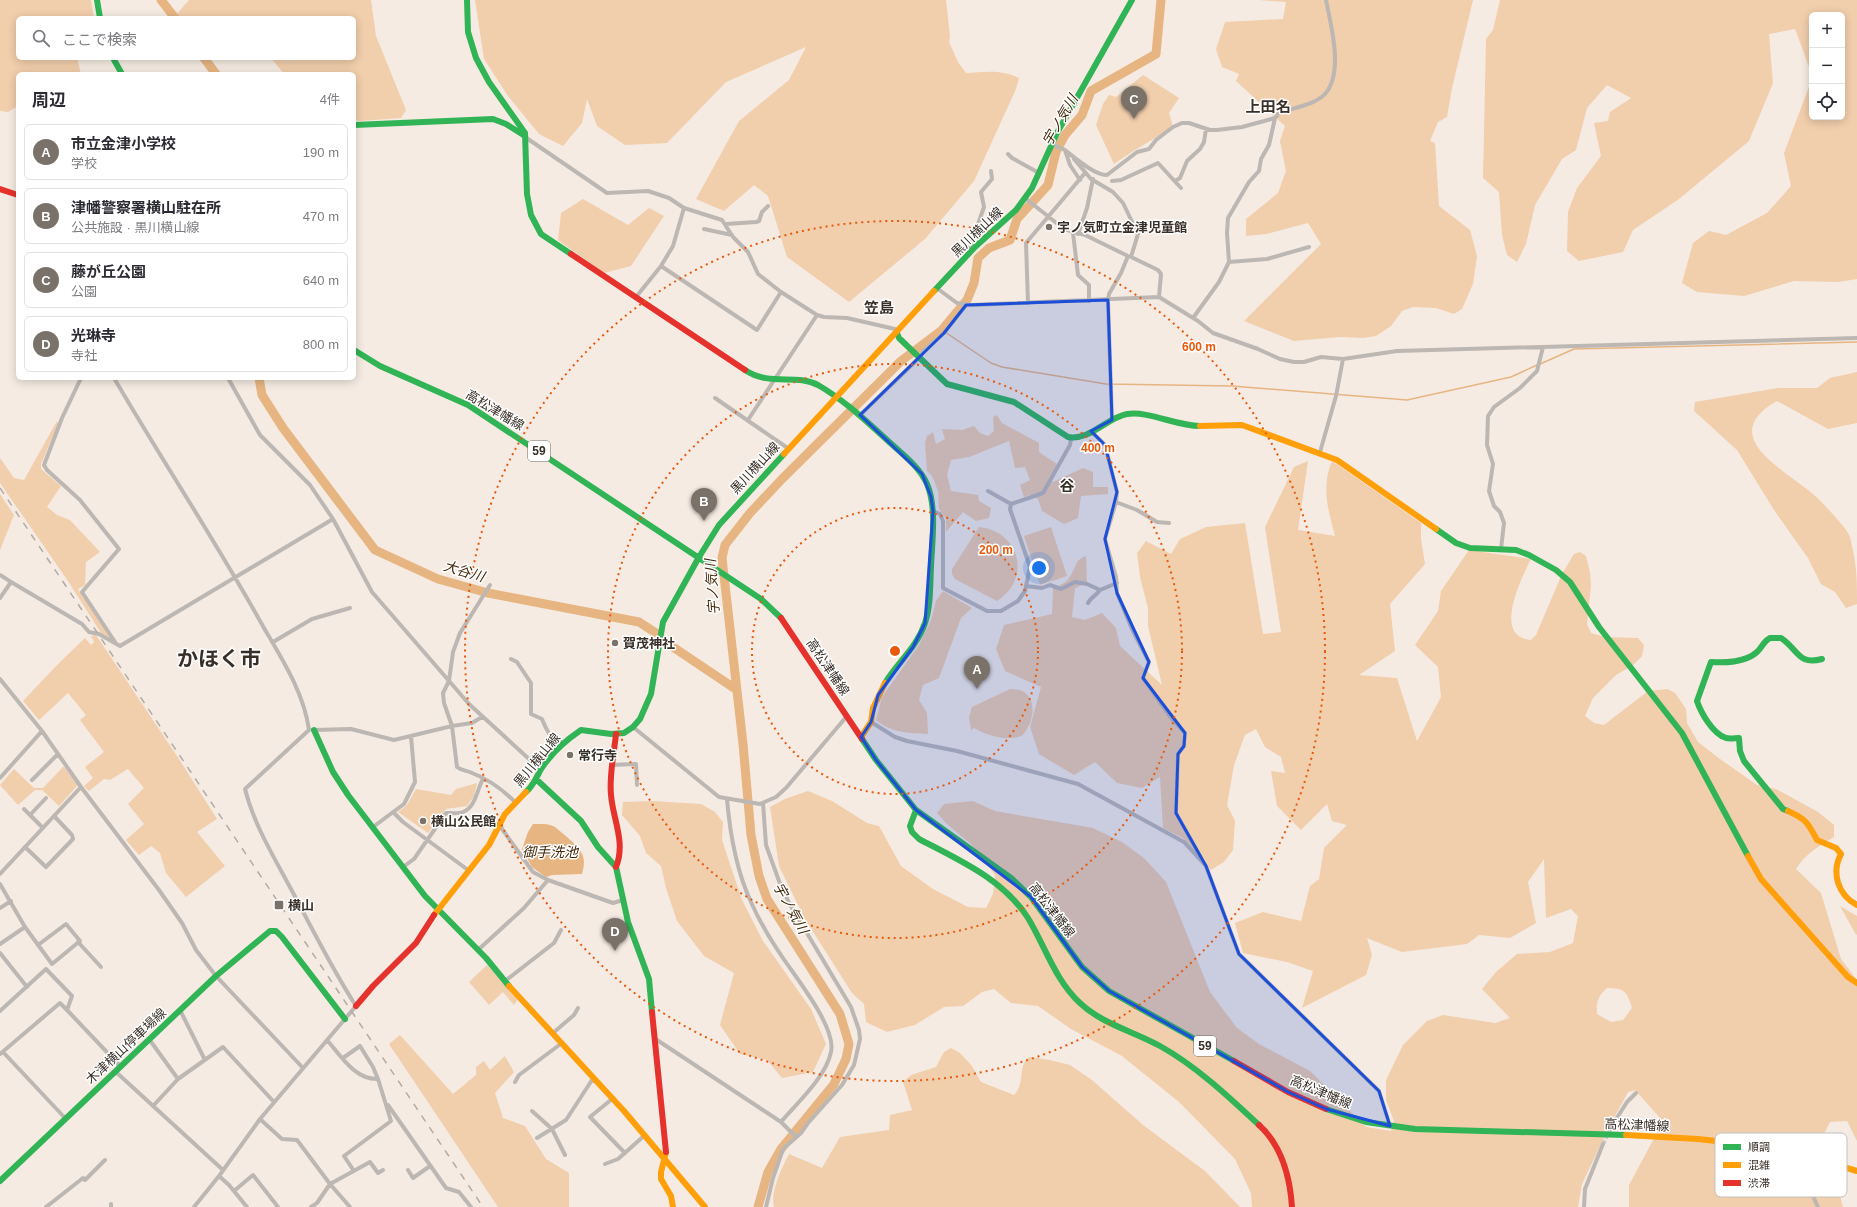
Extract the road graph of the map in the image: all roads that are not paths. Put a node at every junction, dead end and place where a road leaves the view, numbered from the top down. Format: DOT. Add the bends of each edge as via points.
graph roads {
  1 [pos="97,0"];
  2 [pos="468,0"];
  3 [pos="1132,0"];
  4 [pos="1326,0"];
  5 [pos="100,16"];
  6 [pos="114,60"];
  7 [pos="121,72"];
  8 [pos="1275,118"];
  9 [pos="356,125"];
  10 [pos="1206,128"];
  11 [pos="525,136"];
  12 [pos="1054,144"];
  13 [pos="1063,149"];
  14 [pos="1008,154"];
  15 [pos="1070,154"];
  16 [pos="990,171"];
  17 [pos="1039,173"];
  18 [pos="1085,173"];
  19 [pos="1107,175"];
  20 [pos="1093,179"];
  21 [pos="1080,180"];
  22 [pos="1112,181"];
  23 [pos="1175,181"];
  24 [pos="1181,188"];
  25 [pos="0,189"];
  26 [pos="1108,189"];
  27 [pos="16,195"];
  28 [pos="1027,199"];
  29 [pos="768,206"];
  30 [pos="684,208"];
  31 [pos="1048,217"];
  32 [pos="726,224"];
  33 [pos="704,229"];
  34 [pos="1075,234"];
  35 [pos="732,235"];
  36 [pos="1309,247"];
  37 [pos="972,250"];
  38 [pos="1229,262"];
  39 [pos="661,266"];
  40 [pos="938,289"];
  41 [pos="781,292"];
  42 [pos="636,297"];
  43 [pos="1159,297"];
  44 [pos="1108,300"];
  45 [pos="1089,301"];
  46 [pos="1028,303"];
  47 [pos="966,305"];
  48 [pos="817,315"];
  49 [pos="1193,318"];
  50 [pos="897,333"];
  51 [pos="1857,338"];
  52 [pos="1543,346"];
  53 [pos="356,351"];
  54 [pos="918,355"];
  55 [pos="1343,359"];
  56 [pos="80,380"];
  57 [pos="115,380"];
  58 [pos="229,380"];
  59 [pos="774,380"];
  60 [pos="837,397"];
  61 [pos="715,398"];
  62 [pos="862,417"];
  63 [pos="748,420"];
  64 [pos="1112,420"];
  65 [pos="1089,432"];
  66 [pos="1071,438"];
  67 [pos="789,449"];
  68 [pos="1320,452"];
  69 [pos="988,491"];
  70 [pos="1116,502"];
  71 [pos="1011,504"];
  72 [pos="933,511"];
  73 [pos="333,519"];
  74 [pos="1169,522"];
  75 [pos="1501,549"];
  76 [pos="699,557"];
  77 [pos="0,575"];
  78 [pos="236,577"];
  79 [pos="11,582"];
  80 [pos="1117,583"];
  81 [pos="489,586"];
  82 [pos="1026,586"];
  83 [pos="1100,590"];
  84 [pos="0,598"];
  85 [pos="1088,603"];
  86 [pos="350,608"];
  87 [pos="273,642"];
  88 [pos="116,644"];
  89 [pos="511,659"];
  90 [pos="1822,660"];
  91 [pos="0,679"];
  92 [pos="449,681"];
  93 [pos="848,716"];
  94 [pos="482,717"];
  95 [pos="871,722"];
  96 [pos="452,726"];
  97 [pos="633,727"];
  98 [pos="311,730"];
  99 [pos="42,731"];
  100 [pos="616,734"];
  101 [pos="411,736"];
  102 [pos="861,737"];
  103 [pos="564,743"];
  104 [pos="58,754"];
  105 [pos="611,765"];
  106 [pos="541,770"];
  107 [pos="0,778"];
  108 [pos="483,779"];
  109 [pos="32,780"];
  110 [pos="537,780"];
  111 [pos="637,786"];
  112 [pos="81,787"];
  113 [pos="46,798"];
  114 [pos="729,799"];
  115 [pos="515,802"];
  116 [pos="762,804"];
  117 [pos="24,809"];
  118 [pos="916,810"];
  119 [pos="394,812"];
  120 [pos="30,815"];
  121 [pos="54,816"];
  122 [pos="500,823"];
  123 [pos="373,827"];
  124 [pos="43,828"];
  125 [pos="427,839"];
  126 [pos="25,847"];
  127 [pos="1202,860"];
  128 [pos="403,867"];
  129 [pos="616,867"];
  130 [pos="468,870"];
  131 [pos="0,874"];
  132 [pos="548,880"];
  133 [pos="0,884"];
  134 [pos="623,900"];
  135 [pos="11,901"];
  136 [pos="1857,905"];
  137 [pos="0,908"];
  138 [pos="438,909"];
  139 [pos="25,927"];
  140 [pos="561,930"];
  141 [pos="78,942"];
  142 [pos="0,944"];
  143 [pos="38,945"];
  144 [pos="478,950"];
  145 [pos="0,954"];
  146 [pos="52,964"];
  147 [pos="101,967"];
  148 [pos="46,970"];
  149 [pos="216,976"];
  150 [pos="505,980"];
  151 [pos="1857,983"];
  152 [pos="27,987"];
  153 [pos="356,1006"];
  154 [pos="578,1008"];
  155 [pos="1,1009"];
  156 [pos="67,1010"];
  157 [pos="180,1010"];
  158 [pos="345,1019"];
  159 [pos="553,1033"];
  160 [pos="654,1038"];
  161 [pos="149,1040"];
  162 [pos="327,1040"];
  163 [pos="562,1043"];
  164 [pos="1,1053"];
  165 [pos="342,1058"];
  166 [pos="205,1060"];
  167 [pos="121,1067"];
  168 [pos="303,1068"];
  169 [pos="116,1072"];
  170 [pos="178,1079"];
  171 [pos="378,1079"];
  172 [pos="515,1082"];
  173 [pos="597,1083"];
  174 [pos="1636,1092"];
  175 [pos="612,1099"];
  176 [pos="274,1102"];
  177 [pos="386,1102"];
  178 [pos="153,1106"];
  179 [pos="532,1111"];
  180 [pos="65,1118"];
  181 [pos="260,1119"];
  182 [pos="781,1122"];
  183 [pos="1613,1124"];
  184 [pos="1390,1126"];
  185 [pos="552,1128"];
  186 [pos="645,1135"];
  187 [pos="796,1137"];
  188 [pos="537,1138"];
  189 [pos="1715,1141"];
  190 [pos="1603,1144"];
  191 [pos="625,1153"];
  192 [pos="565,1155"];
  193 [pos="105,1160"];
  194 [pos="664,1160"];
  195 [pos="605,1164"];
  196 [pos="430,1166"];
  197 [pos="1847,1168"];
  198 [pos="223,1170"];
  199 [pos="354,1170"];
  200 [pos="383,1170"];
  201 [pos="408,1170"];
  202 [pos="1857,1171"];
  203 [pos="219,1176"];
  204 [pos="0,1181"];
  205 [pos="330,1184"];
  206 [pos="234,1191"];
  207 [pos="1813,1197"];
  208 [pos="317,1203"];
  209 [pos="46,1207"];
  210 [pos="194,1207"];
  211 [pos="247,1207"];
  212 [pos="278,1207"];
  213 [pos="311,1207"];
  214 [pos="320,1207"];
  215 [pos="350,1207"];
  216 [pos="471,1207"];
  217 [pos="673,1207"];
  218 [pos="705,1207"];
  219 [pos="766,1207"];
  220 [pos="1292,1207"];
  221 [pos="1584,1207"];
  222 [pos="1818,1207"];
  1 -- 5 [label="street"];
  2 -- 11 [label="street" via="466,14 472,51 481,71"];
  3 -- 12 [label="street, 黒川横山線"];
  4 -- 8 [label="street" via="1334,41 1332,82 1325,94 1315,101 1279,113"];
  6 -- 7 [label="street"];
  8 -- 10 [label="street" via="1242,127 1217,130"];
  8 -- 38 [label="street" via="1269,145 1260,159 1259,171 1249,182 1228,218"];
  9 -- 11 [label="street" via="493,119"];
  10 -- 19 [label="street" via="1189,123 1173,127 1149,149 1137,152"];
  10 -- 23 [label="street" via="1200,149 1187,161 1180,178"];
  11 -- 30 [label="street" via="607,193 648,191 669,198"];
  11 -- 42 [label="street" via="528,202 533,223 541,234 554,244"];
  12 -- 13 [label="street"];
  12 -- 17 [label="street, 黒川横山線"];
  13 -- 15 [label="street"];
  13 -- 21 [label="street"];
  14 -- 17 [label="street"];
  15 -- 18 [label="street"];
  15 -- 19 [label="street" via="1102,176"];
  16 -- 37 [label="street" via="992,179 981,192 984,207 970,247"];
  17 -- 28 [label="street, 黒川横山線"];
  18 -- 20 [label="street"];
  18 -- 21 [label="street"];
  19 -- 22 [label="street"];
  20 -- 26 [label="street"];
  20 -- 34 [label="street" via="1087,208"];
  21 -- 31 [label="street"];
  22 -- 23 [label="street" via="1158,163"];
  22 -- 26 [label="street"];
  23 -- 24 [label="street"];
  25 -- 27 [label="street"];
  26 -- 43 [label="street" via="1123,203 1138,234 1131,257 1158,270 1161,274"];
  28 -- 31 [label="street"];
  28 -- 37 [label="street, 黒川横山線"];
  29 -- 32 [label="street" via="762,212 759,221"];
  30 -- 32 [label="street" via="722,220"];
  30 -- 39 [label="street" via="673,246"];
  31 -- 34 [label="street"];
  31 -- 46 [label="street" via="1026,243"];
  32 -- 35 [label="street"];
  33 -- 35 [label="street"];
  34 -- 44 [label="street" via="1085,235 1128,256"];
  34 -- 45 [label="street" via="1078,275 1088,285"];
  35 -- 41 [label="street" via="748,252 758,274"];
  36 -- 38 [label="street" via="1267,259"];
  37 -- 40 [label="street, 黒川横山線"];
  38 -- 49 [label="street" via="1219,282"];
  39 -- 41 [label="street" via="757,330"];
  39 -- 42 [label="street"];
  40 -- 47 [label="street" via="957,303"];
  40 -- 50 [label="street, 黒川横山線"];
  41 -- 48 [label="street"];
  42 -- 59 [label="street" via="742,369 762,379"];
  43 -- 44 [label="street"];
  43 -- 49 [label="street"];
  44 -- 45 [label="street"];
  44 -- 64 [label="street"];
  45 -- 46 [label="street"];
  46 -- 47 [label="street"];
  47 -- 54 [label="street" via="945,332"];
  48 -- 50 [label="street" via="847,318 895,329"];
  48 -- 59 [label="street"];
  49 -- 55 [label="street" via="1213,333 1280,360 1304,362 1322,357"];
  50 -- 54 [label="street" via="899,338"];
  50 -- 60 [label="street, 黒川横山線"];
  51 -- 52 [label="street"];
  52 -- 55 [label="street" via="1397,351"];
  52 -- 75 [label="street" via="1537,371 1494,407 1488,416 1487,445 1493,464 1489,491 1504,524"];
  53 -- 76 [label="street, 高松津幡線 / 59" via="380,366 468,405"];
  54 -- 62 [label="street"];
  54 -- 66 [label="street" via="947,384 1014,402"];
  55 -- 68 [label="street"];
  56 -- 88 [label="street" via="44,465 80,500 120,549 82,592"];
  57 -- 78 [label="street"];
  58 -- 73 [label="street" via="260,435 310,485"];
  59 -- 60 [label="street" via="798,380 816,384"];
  59 -- 63 [label="street"];
  60 -- 62 [label="street"];
  60 -- 67 [label="street, 黒川横山線"];
  61 -- 63 [label="street"];
  62 -- 72 [label="street" via="922,474 931,497"];
  63 -- 67 [label="street"];
  64 -- 65 [label="street"];
  64 -- 68 [label="street" via="1124,414 1134,414 1190,426 1242,425"];
  65 -- 66 [label="street"];
  65 -- 70 [label="street" via="1105,445 1115,481"];
  66 -- 71 [label="street" via="1070,445 1043,494"];
  67 -- 76 [label="street, 黒川横山線" via="719,525"];
  68 -- 75 [label="street" via="1337,460 1456,543 1470,548"];
  69 -- 71 [label="street"];
  70 -- 74 [label="street" via="1158,522"];
  70 -- 80 [label="street" via="1105,539"];
  71 -- 82 [label="street" via="1010,508 1030,568"];
  72 -- 82 [label="street" via="940,514 943,521 944,589 987,611 996,612 1018,602"];
  72 -- 95 [label="street" via="925,623 917,640 878,695 872,708"];
  73 -- 78 [label="street"];
  73 -- 92 [label="street" via="372,592"];
  75 -- 151 [label="street" via="1516,550 1529,555 1556,570 1570,582 1599,627 1682,733 1761,879 1848,977"];
  76 -- 93 [label="street, 高松津幡線 / 59" via="761,599 781,618"];
  76 -- 97 [label="street, 黒川横山線" via="663,622 651,694 640,719"];
  77 -- 79 [label="street"];
  78 -- 87 [label="street"];
  78 -- 88 [label="street" via="124,644"];
  79 -- 84 [label="street"];
  79 -- 88 [label="street" via="82,624 89,632"];
  80 -- 83 [label="street"];
  80 -- 127 [label="street" via="1132,629 1149,662 1143,678 1185,733 1184,746 1178,754 1176,813"];
  81 -- 92 [label="street" via="460,633 453,652"];
  82 -- 83 [label="street" via="1061,588 1075,582"];
  83 -- 85 [label="street"];
  86 -- 87 [label="street" via="312,620"];
  87 -- 98 [label="street" via="284,661"];
  89 -- 103 [label="street" via="517,662 531,683 531,714 542,719 547,733"];
  90 -- 136 [label="street" via="1815,663 1804,660 1783,638 1765,640 1754,654 1735,660 1711,662 1697,701 1712,726 1724,737 1739,738 1744,761 1783,809 1803,818 1817,840 1836,848 1841,854 1837,861 1837,877 1845,896"];
  91 -- 99 [label="street"];
  92 -- 94 [label="street"];
  92 -- 96 [label="street" via="443,693"];
  93 -- 102 [label="street, 高松津幡線 / 59"];
  93 -- 116 [label="street" via="786,788"];
  94 -- 96 [label="street" via="472,723"];
  94 -- 106 [label="street"];
  95 -- 102 [label="street"];
  95 -- 127 [label="street" via="894,737 907,741 957,751 1078,784 1184,842"];
  96 -- 101 [label="street"];
  96 -- 108 [label="street" via="457,767"];
  97 -- 100 [label="street" via="624,733"];
  97 -- 114 [label="street" via="719,797"];
  98 -- 101 [label="street" via="351,729 394,740"];
  98 -- 123 [label="street" via="333,772"];
  98 -- 153 [label="street" via="246,789 250,806 271,852 327,958"];
  99 -- 104 [label="street"];
  99 -- 107 [label="street"];
  100 -- 103 [label="street, 黒川横山線" via="581,730"];
  100 -- 105 [label="street"];
  101 -- 119 [label="street" via="415,782 404,804"];
  102 -- 118 [label="street, 高松津幡線 / 59"];
  103 -- 106 [label="street, 黒川横山線"];
  104 -- 109 [label="street"];
  104 -- 112 [label="street"];
  105 -- 111 [label="street" via="636,764"];
  105 -- 129 [label="street" via="612,806 618,826 620,852"];
  106 -- 110 [label="street, 黒川横山線"];
  108 -- 115 [label="street"];
  108 -- 125 [label="street" via="478,787 476,799 467,809 463,812 446,813"];
  110 -- 115 [label="street, 黒川横山線"];
  110 -- 129 [label="street" via="581,821"];
  112 -- 121 [label="street"];
  112 -- 149 [label="street" via="159,890 182,923 196,950"];
  113 -- 120 [label="street"];
  114 -- 116 [label="street"];
  114 -- 182 [label="street" via="730,832 750,900 777,949 819,1012 832,1042 828,1061 816,1081"];
  115 -- 122 [label="street, 黒川横山線"];
  116 -- 187 [label="street" via="766,845 779,882 851,1007 859,1030 854,1065 842,1085"];
  117 -- 120 [label="street"];
  118 -- 184 [label="street, 高松津幡線 / 59" via="1010,878 1031,897 1082,967 1109,991 1288,1092 1326,1109 1366,1122"];
  118 -- 220 [label="street" via="910,821 912,833 982,874 1008,894 1019,906 1061,979 1079,1002 1093,1014 1159,1045 1184,1061 1271,1137 1281,1156 1290,1184"];
  119 -- 123 [label="street"];
  119 -- 125 [label="street" via="403,822"];
  120 -- 124 [label="street"];
  121 -- 124 [label="street"];
  121 -- 126 [label="street" via="72,835 72,839 46,867"];
  122 -- 130 [label="street, 黒川横山線" via="489,845"];
  122 -- 132 [label="street" via="534,872"];
  123 -- 128 [label="street"];
  124 -- 126 [label="street"];
  125 -- 128 [label="street" via="414,859"];
  125 -- 130 [label="street"];
  126 -- 131 [label="street"];
  127 -- 184 [label="street" via="1239,954 1379,1090"];
  128 -- 138 [label="street"];
  129 -- 134 [label="street"];
  130 -- 138 [label="street, 黒川横山線"];
  132 -- 134 [label="street" via="613,903"];
  132 -- 144 [label="street" via="524,908"];
  133 -- 135 [label="street"];
  134 -- 160 [label="street" via="628,922 649,979"];
  135 -- 137 [label="street"];
  135 -- 139 [label="street"];
  138 -- 144 [label="street"];
  138 -- 153 [label="street, 黒川横山線" via="412,947 372,986"];
  139 -- 142 [label="street"];
  139 -- 143 [label="street"];
  140 -- 150 [label="street" via="554,943"];
  141 -- 143 [label="street" via="80,941 66,924"];
  141 -- 146 [label="street"];
  141 -- 147 [label="street"];
  143 -- 146 [label="street"];
  144 -- 150 [label="street"];
  145 -- 152 [label="street"];
  146 -- 148 [label="street"];
  148 -- 152 [label="street"];
  148 -- 156 [label="street" via="72,996"];
  149 -- 157 [label="street, 木津横山停車場線"];
  149 -- 158 [label="street, 木津横山停車場線" via="270,931 276,931"];
  149 -- 168 [label="street"];
  150 -- 159 [label="street" via="524,1004"];
  152 -- 155 [label="street"];
  153 -- 158 [label="street"];
  154 -- 159 [label="street" via="574,1015"];
  156 -- 164 [label="street" via="60,1003"];
  156 -- 167 [label="street"];
  157 -- 161 [label="street, 木津横山停車場線"];
  157 -- 166 [label="street"];
  158 -- 162 [label="street"];
  159 -- 163 [label="street"];
  160 -- 182 [label="street"];
  160 -- 194 [label="street" via="667,1149"];
  161 -- 167 [label="street, 木津横山停車場線"];
  161 -- 170 [label="street"];
  162 -- 165 [label="street"];
  162 -- 168 [label="street"];
  163 -- 172 [label="street" via="519,1075"];
  163 -- 173 [label="street"];
  164 -- 180 [label="street"];
  165 -- 171 [label="street" via="363,1077"];
  165 -- 171 [label="street" via="360,1046"];
  166 -- 170 [label="street"];
  166 -- 176 [label="street" via="223,1047"];
  167 -- 169 [label="street, 木津横山停車場線"];
  168 -- 176 [label="street"];
  169 -- 178 [label="street"];
  169 -- 180 [label="street, 木津横山停車場線"];
  170 -- 178 [label="street"];
  171 -- 177 [label="street"];
  173 -- 175 [label="street"];
  173 -- 185 [label="street" via="592,1080 566,1120"];
  174 -- 183 [label="street"];
  175 -- 186 [label="street"];
  175 -- 191 [label="street" via="590,1117"];
  176 -- 181 [label="street"];
  177 -- 196 [label="street"];
  177 -- 199 [label="street" via="391,1120 344,1156"];
  178 -- 198 [label="street"];
  179 -- 185 [label="street"];
  180 -- 204 [label="street, 木津横山停車場線"];
  181 -- 198 [label="street"];
  181 -- 205 [label="street" via="282,1138 297,1140"];
  182 -- 187 [label="street"];
  184 -- 189 [label="street, 高松津幡線 / 59" via="1478,1132 1662,1136"];
  185 -- 188 [label="street"];
  185 -- 192 [label="street"];
  186 -- 191 [label="street"];
  186 -- 194 [label="street"];
  187 -- 219 [label="street" via="783,1149"];
  190 -- 221 [label="street" via="1585,1189"];
  191 -- 195 [label="street"];
  193 -- 209 [label="street" via="84,1180 83,1178"];
  194 -- 217 [label="street" via="661,1179 671,1196"];
  194 -- 218 [label="street"];
  196 -- 201 [label="street" via="412,1178"];
  196 -- 216 [label="street" via="446,1188 459,1192"];
  197 -- 202 [label="street, 高松津幡線 / 59"];
  198 -- 203 [label="street"];
  199 -- 200 [label="street" via="370,1162 378,1173"];
  199 -- 205 [label="street"];
  203 -- 206 [label="street"];
  203 -- 210 [label="street"];
  205 -- 208 [label="street"];
  205 -- 215 [label="street"];
  206 -- 211 [label="street"];
  206 -- 212 [label="street" via="253,1175"];
  207 -- 222 [label="street"];
  208 -- 213 [label="street"];
  208 -- 214 [label="street"];
}
